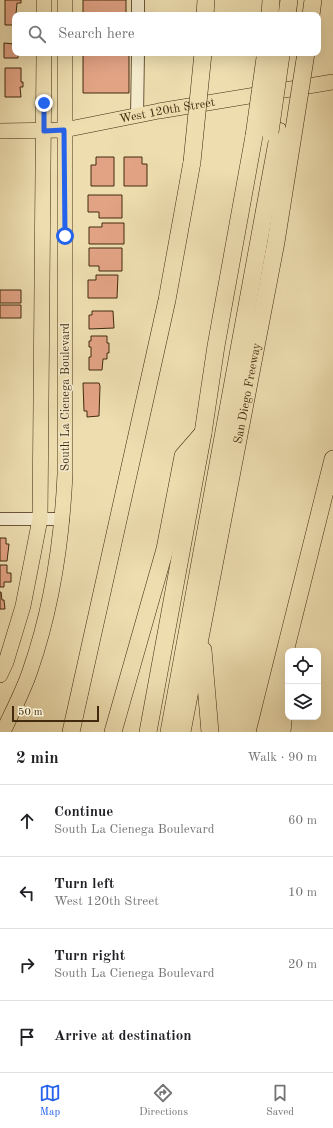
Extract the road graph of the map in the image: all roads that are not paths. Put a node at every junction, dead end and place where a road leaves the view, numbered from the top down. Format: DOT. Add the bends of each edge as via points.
graph roads {
  1 [pos="44,0"];
  2 [pos="65,0"];
  3 [pos="138,0"];
  4 [pos="206,0"];
  5 [pos="272,0"];
  6 [pos="289,0"];
  7 [pos="297,0"];
  8 [pos="314,0"];
  9 [pos="44,12"];
  10 [pos="65,12"];
  11 [pos="138,12"];
  12 [pos="205,12"];
  13 [pos="270,12"];
  14 [pos="287,12"];
  15 [pos="295,12"];
  16 [pos="312,12"];
  17 [pos="44,56"];
  18 [pos="65,56"];
  19 [pos="138,56"];
  20 [pos="203,56"];
  21 [pos="279,56"];
  22 [pos="279,56"];
  23 [pos="305,56"];
  24 [pos="333,82"];
  25 [pos="137,115"];
  26 [pos="64,130"];
  27 [pos="0,131"];
  28 [pos="44,131"];
  29 [pos="274,132"];
  30 [pos="203,433"];
  31 [pos="333,458"];
  32 [pos="0,519"];
  33 [pos="40,519"];
  34 [pos="63,519"];
  35 [pos="177,574"];
  36 [pos="201,628"];
  37 [pos="291,628"];
  38 [pos="289,648"];
  39 [pos="0,675"];
  40 [pos="286,684"];
  41 [pos="3,732"];
  42 [pos="71,732"];
  43 [pos="113,732"];
  44 [pos="148,732"];
  45 [pos="169,732"];
  46 [pos="182,732"];
  47 [pos="210,732"];
  48 [pos="265,732"];
  49 [pos="282,732"];
  1 -- 9 [label="main road"];
  2 -- 10 [label="main road"];
  3 -- 11 [label="street"];
  4 -- 12 [label="highway"];
  5 -- 13 [label="highway"];
  6 -- 14 [label="highway"];
  7 -- 15 [label="highway"];
  8 -- 16 [label="highway"];
  17 -- 28 [label="main road, South La Cienega Boulevard"];
  18 -- 26 [label="main road, South La Cienega Boulevard"];
  19 -- 25 [label="street"];
  20 -- 42 [label="highway, bridge" via="192,162 167,300"];
  21 -- 29 [label="highway, San Diego Freeway, bridge"];
  22 -- 29 [label="highway"];
  23 -- 29 [label="highway, San Diego Freeway, bridge"];
  24 -- 25 [label="main road, West 120th Street"];
  25 -- 26 [label="main road, West 120th Street"];
  26 -- 28 [label="main road, West 120th Street"];
  26 -- 34 [label="main road, South La Cienega Boulevard"];
  27 -- 28 [label="main road, West 120th Street"];
  28 -- 33 [label="main road, South La Cienega Boulevard"];
  29 -- 30 [label="highway, San Diego Freeway" via="216,346"];
  29 -- 35 [label="highway" via="195,552"];
  29 -- 36 [label="highway, San Diego Freeway" via="276,242"];
  29 -- 45 [label="highway"];
  30 -- 35 [label="highway, San Diego Freeway"];
  30 -- 43 [label="highway" via="183,456 165,549"];
  31 -- 37 [label="highway"];
  32 -- 33 [label="street"];
  33 -- 34 [label="street"];
  33 -- 39 [label="main road, South La Cienega Boulevard" via="23,606"];
  34 -- 41 [label="main road, South La Cienega Boulevard" via="47,613 30,671"];
  35 -- 44 [label="highway, San Diego Freeway"];
  36 -- 46 [label="highway, San Diego Freeway"];
  36 -- 47 [label="highway"];
  37 -- 38 [label="highway"];
  37 -- 48 [label="highway"];
  40 -- 49 [label="highway"];
}
